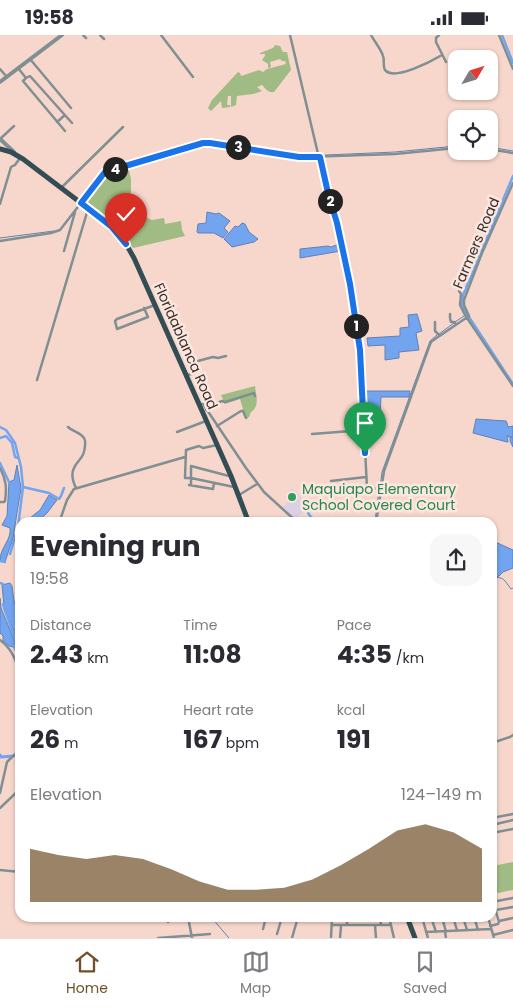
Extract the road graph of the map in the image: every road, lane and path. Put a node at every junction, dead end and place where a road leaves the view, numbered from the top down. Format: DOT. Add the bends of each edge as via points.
graph roads {
  1 [pos="62,35"];
  2 [pos="100,35"];
  3 [pos="161,35"];
  4 [pos="290,35"];
  5 [pos="370,35"];
  6 [pos="439,35"];
  7 [pos="500,35"];
  8 [pos="104,39"];
  9 [pos="442,55"];
  10 [pos="30,59"];
  11 [pos="446,62"];
  12 [pos="18,68"];
  13 [pos="0,69"];
  14 [pos="513,69"];
  15 [pos="7,77"];
  16 [pos="193,77"];
  17 [pos="26,78"];
  18 [pos="0,82"];
  19 [pos="71,108"];
  20 [pos="65,115"];
  21 [pos="57,122"];
  22 [pos="72,123"];
  23 [pos="14,126"];
  24 [pos="123,127"];
  25 [pos="65,131"];
  26 [pos="2,140"];
  27 [pos="1,149"];
  28 [pos="448,149"];
  29 [pos="498,150"];
  30 [pos="513,153"];
  31 [pos="18,155"];
  32 [pos="319,156"];
  33 [pos="513,183"];
  34 [pos="60,188"];
  35 [pos="81,203"];
  36 [pos="0,204"];
  37 [pos="88,209"];
  38 [pos="76,210"];
  39 [pos="0,241"];
  40 [pos="64,251"];
  41 [pos="459,291"];
  42 [pos="155,305"];
  43 [pos="144,309"];
  44 [pos="450,314"];
  45 [pos="467,317"];
  46 [pos="435,322"];
  47 [pos="456,324"];
  48 [pos="439,335"];
  49 [pos="226,356"];
  50 [pos="186,376"];
  51 [pos="37,380"];
  52 [pos="513,386"];
  53 [pos="255,396"];
  54 [pos="198,404"];
  55 [pos="206,410"];
  56 [pos="246,418"];
  57 [pos="206,421"];
  58 [pos="217,426"];
  59 [pos="68,427"];
  60 [pos="364,430"];
  61 [pos="177,432"];
  62 [pos="312,434"];
  63 [pos="217,445"];
  64 [pos="185,457"];
  65 [pos="0,468"];
  66 [pos="231,476"];
  67 [pos="366,477"];
  68 [pos="191,478"];
  69 [pos="331,481"];
  70 [pos="214,482"];
  71 [pos="258,484"];
  72 [pos="76,488"];
  73 [pos="235,488"];
  74 [pos="381,489"];
  75 [pos="238,495"];
  76 [pos="0,502"];
  77 [pos="60,517"];
  78 [pos="247,517"];
  79 [pos="291,517"];
  80 [pos="377,517"];
  81 [pos="0,640"];
  82 [pos="15,658"];
  83 [pos="513,735"];
  84 [pos="497,741"];
  85 [pos="15,755"];
  86 [pos="0,793"];
  87 [pos="15,794"];
  88 [pos="0,808"];
  89 [pos="513,814"];
  90 [pos="497,817"];
  91 [pos="513,821"];
  92 [pos="497,824"];
  93 [pos="513,829"];
  94 [pos="497,832"];
  95 [pos="0,870"];
  96 [pos="15,872"];
  97 [pos="513,898"];
  98 [pos="497,901"];
  99 [pos="513,907"];
  100 [pos="497,910"];
  101 [pos="497,914"];
  102 [pos="513,918"];
  103 [pos="499,921"];
  104 [pos="189,922"];
  105 [pos="265,922"];
  106 [pos="281,922"];
  107 [pos="297,922"];
  108 [pos="390,922"];
  109 [pos="409,922"];
  110 [pos="423,922"];
  111 [pos="433,922"];
  112 [pos="443,922"];
  113 [pos="454,922"];
  114 [pos="465,922"];
  115 [pos="476,922"];
  116 [pos="490,922"];
  117 [pos="332,925"];
  118 [pos="347,925"];
  119 [pos="376,925"];
  120 [pos="380,925"];
  121 [pos="391,925"];
  122 [pos="341,926"];
  123 [pos="491,927"];
  124 [pos="263,929"];
  125 [pos="467,930"];
  126 [pos="478,930"];
  127 [pos="513,930"];
  128 [pos="457,931"];
  129 [pos="426,932"];
  130 [pos="436,932"];
  131 [pos="445,932"];
  132 [pos="210,934"];
  133 [pos="277,934"];
  134 [pos="191,936"];
  135 [pos="204,936"];
  136 [pos="494,936"];
  137 [pos="167,937"];
  138 [pos="184,937"];
  139 [pos="160,938"];
  140 [pos="292,938"];
  141 [pos="331,938"];
  142 [pos="340,938"];
  143 [pos="376,938"];
  144 [pos="394,938"];
  145 [pos="415,938"];
  146 [pos="428,938"];
  147 [pos="446,938"];
  1 -- 10 [label="street"];
  2 -- 8 [label="street"];
  3 -- 16 [label="street"];
  4 -- 32 [label="street"];
  5 -- 9 [label="street" via="383,54 384,68 388,72 414,69"];
  6 -- 9 [label="street" via="436,42"];
  7 -- 14 [label="street"];
  9 -- 11 [label="street"];
  10 -- 12 [label="street"];
  10 -- 19 [label="street"];
  12 -- 15 [label="street"];
  12 -- 17 [label="street"];
  13 -- 15 [label="street"];
  15 -- 18 [label="street"];
  17 -- 20 [label="street" via="30,76"];
  17 -- 21 [label="street" via="23,81"];
  20 -- 21 [label="street"];
  20 -- 22 [label="street"];
  21 -- 25 [label="street"];
  23 -- 26 [label="street"];
  24 -- 34 [label="street"];
  26 -- 27 [label="street" via="4,146"];
  26 -- 31 [label="street"];
  27 -- 31 [label="main road, Floridablanca Road"];
  28 -- 32 [label="street"];
  29 -- 30 [label="street"];
  31 -- 34 [label="main road, Floridablanca Road"];
  31 -- 36 [label="street"];
  32 -- 35 [label="street" via="299,157 203,143 105,172"];
  32 -- 60 [label="street" via="350,284 360,350"];
  33 -- 45 [label="street, Farmers Road" via="465,296"];
  34 -- 35 [label="main road, Floridablanca Road"];
  35 -- 37 [label="main road, Floridablanca Road"];
  35 -- 38 [label="street"];
  37 -- 42 [label="main road, Floridablanca Road" via="112,227 126,244"];
  37 -- 51 [label="street"];
  38 -- 39 [label="street" via="60,230"];
  38 -- 40 [label="street"];
  41 -- 45 [label="street" via="460,305"];
  42 -- 43 [label="street"];
  42 -- 50 [label="main road, Floridablanca Road"];
  43 -- 43 [label="street" via="148,317 117,329 117,319"];
  44 -- 47 [label="street" via="451,322"];
  45 -- 47 [label="street"];
  45 -- 52 [label="street"];
  46 -- 48 [label="street" via="435,331"];
  47 -- 48 [label="street"];
  48 -- 74 [label="street" via="429,347 384,471"];
  49 -- 50 [label="street" via="194,362 196,370"];
  50 -- 54 [label="main road, Floridablanca Road"];
  53 -- 55 [label="street" via="254,393 222,401"];
  54 -- 55 [label="street" via="203,404"];
  54 -- 57 [label="main road, Floridablanca Road"];
  55 -- 58 [label="street"];
  56 -- 58 [label="street" via="242,411"];
  57 -- 61 [label="street"];
  57 -- 63 [label="main road, Floridablanca Road"];
  58 -- 71 [label="street"];
  59 -- 72 [label="street" via="78,432 86,442 85,452 74,468 72,480"];
  60 -- 62 [label="street"];
  60 -- 67 [label="street"];
  63 -- 64 [label="street" via="186,450"];
  63 -- 66 [label="main road, Floridablanca Road"];
  64 -- 68 [label="street" via="185,479"];
  64 -- 72 [label="street"];
  65 -- 76 [label="street" via="6,487 5,501"];
  66 -- 68 [label="street" via="191,466"];
  66 -- 73 [label="main road, Floridablanca Road"];
  67 -- 69 [label="street"];
  67 -- 74 [label="street" via="367,488"];
  68 -- 70 [label="street"];
  68 -- 70 [label="street" via="190,485 213,489"];
  70 -- 73 [label="street"];
  71 -- 75 [label="street"];
  71 -- 79 [label="street"];
  72 -- 77 [label="street"];
  73 -- 75 [label="main road, Floridablanca Road"];
  74 -- 80 [label="street"];
  75 -- 78 [label="main road, Floridablanca Road"];
  81 -- 82 [label="street"];
  83 -- 84 [label="street"];
  85 -- 86 [label="street" via="7,763"];
  87 -- 88 [label="street"];
  89 -- 90 [label="street"];
  91 -- 92 [label="street"];
  93 -- 94 [label="street"];
  95 -- 96 [label="street"];
  97 -- 98 [label="street"];
  99 -- 100 [label="street"];
  101 -- 103 [label="street"];
  102 -- 103 [label="street"];
  103 -- 123 [label="street"];
  104 -- 134 [label="street"];
  105 -- 124 [label="street"];
  106 -- 133 [label="street"];
  107 -- 140 [label="street"];
  108 -- 121 [label="street"];
  109 -- 145 [label="main road"];
  110 -- 129 [label="street"];
  111 -- 130 [label="street"];
  112 -- 131 [label="street"];
  113 -- 128 [label="street"];
  114 -- 125 [label="street"];
  115 -- 126 [label="street"];
  116 -- 123 [label="street"];
  117 -- 122 [label="street"];
  117 -- 141 [label="street"];
  118 -- 119 [label="street"];
  118 -- 122 [label="street"];
  119 -- 120 [label="street"];
  119 -- 143 [label="street"];
  120 -- 121 [label="street"];
  121 -- 144 [label="street"];
  122 -- 142 [label="street"];
  123 -- 126 [label="street"];
  123 -- 136 [label="street"];
  125 -- 126 [label="street"];
  125 -- 128 [label="street"];
  127 -- 136 [label="street"];
  128 -- 131 [label="street"];
  129 -- 130 [label="street"];
  129 -- 146 [label="street"];
  130 -- 131 [label="street"];
  131 -- 147 [label="street"];
  132 -- 135 [label="street"];
  134 -- 135 [label="street"];
  134 -- 138 [label="street"];
  137 -- 138 [label="street"];
  137 -- 139 [label="street"];
}
